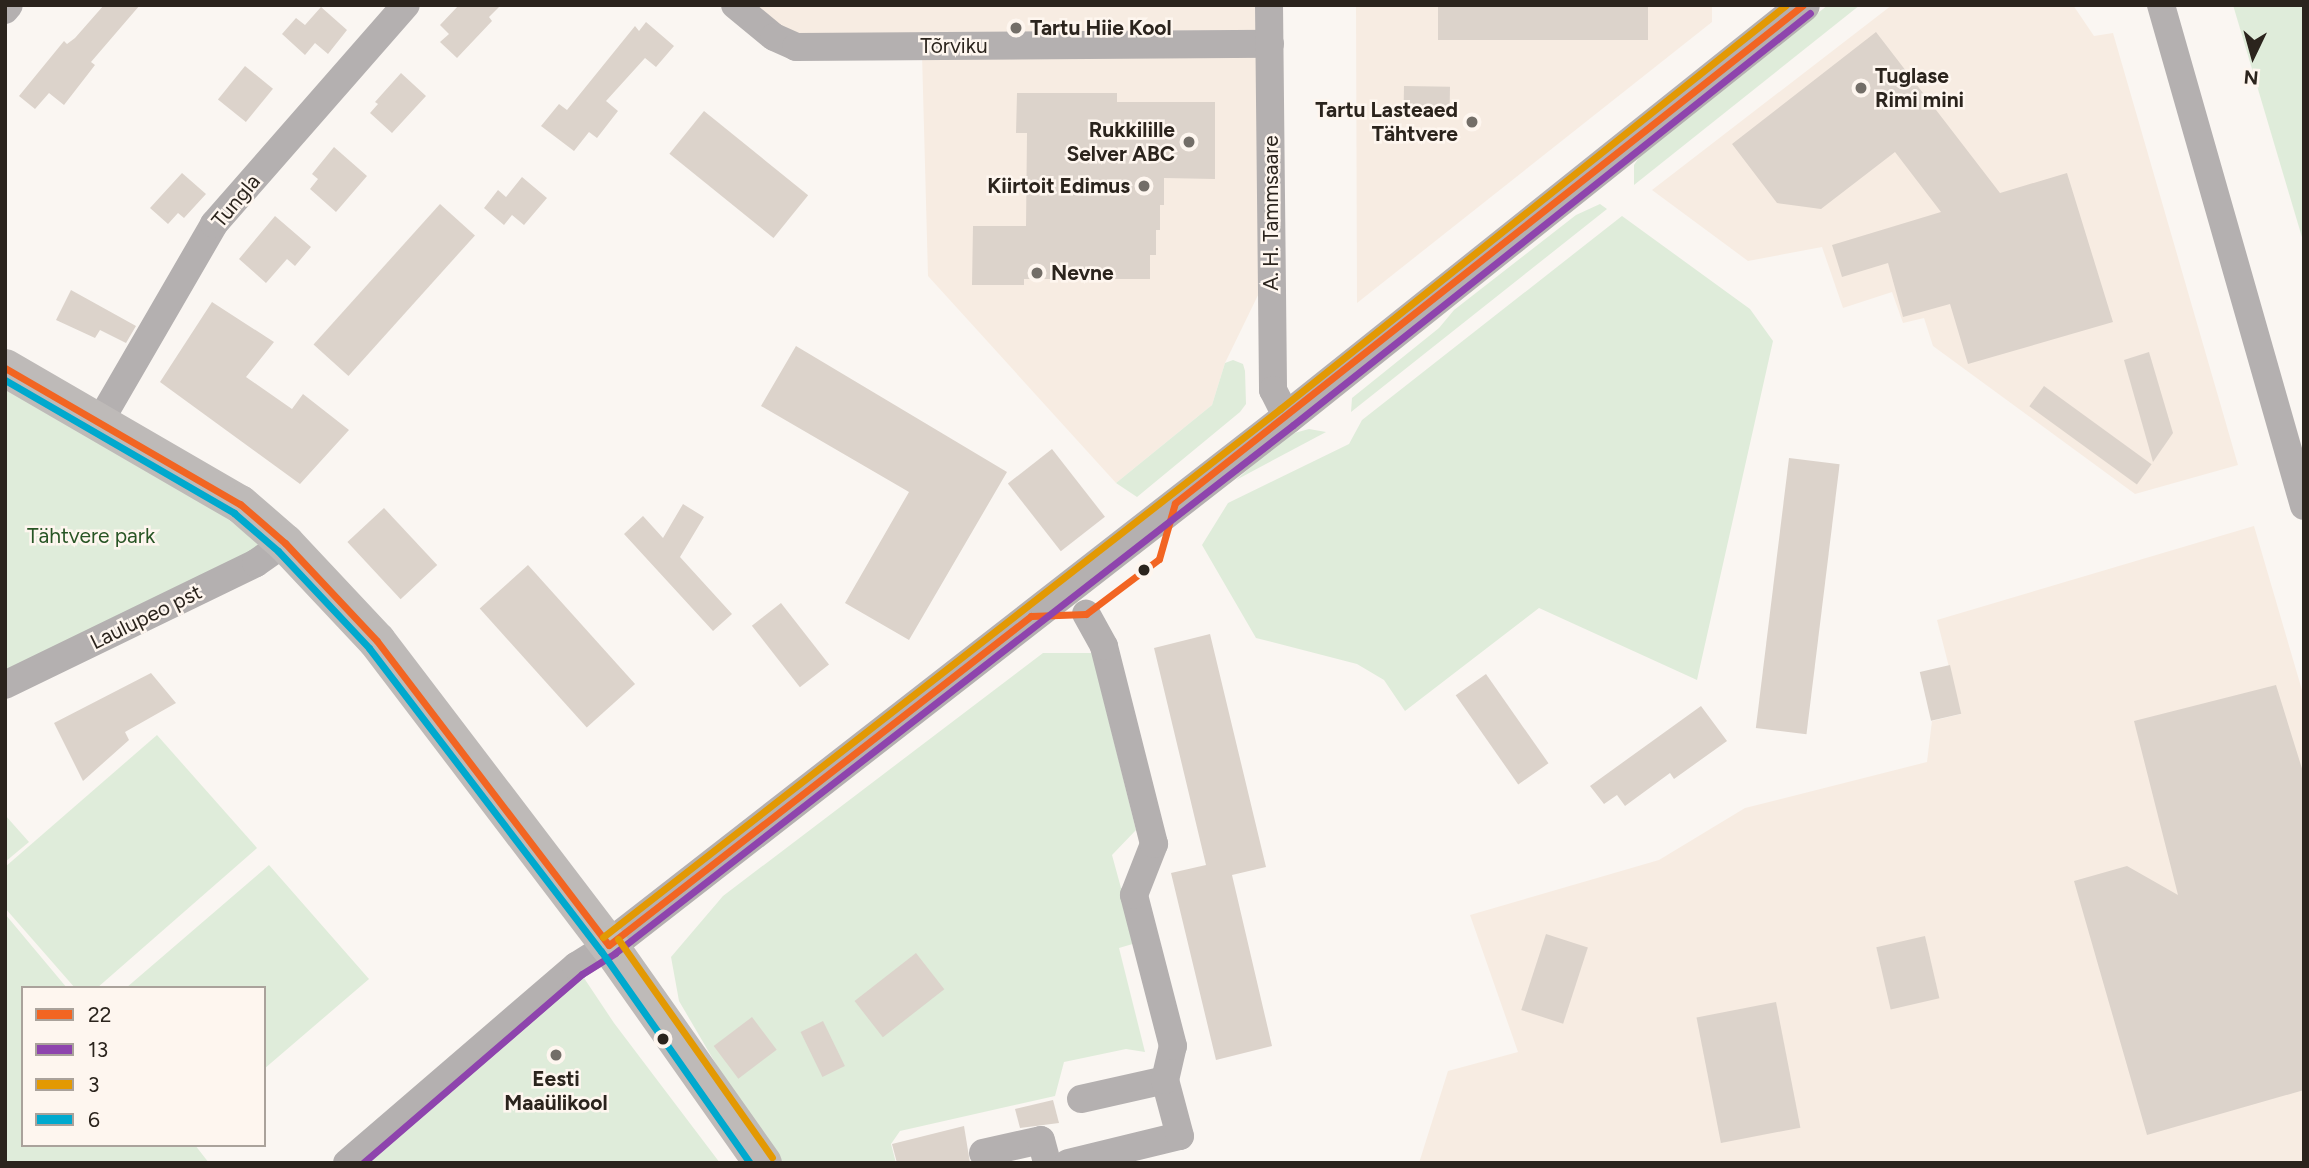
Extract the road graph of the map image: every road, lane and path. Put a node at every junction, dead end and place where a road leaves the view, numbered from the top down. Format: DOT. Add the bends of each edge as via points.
graph roads {
  1 [pos="9,5"];
  2 [pos="406,5"];
  3 [pos="735,5"];
  4 [pos="1269,5"];
  5 [pos="1803,5"];
  6 [pos="2161,5"];
  7 [pos="5,10"];
  8 [pos="1269,44"];
  9 [pos="5,368"];
  10 [pos="1287,416"];
  11 [pos="100,421"];
  12 [pos="2304,506"];
  13 [pos="285,543"];
  14 [pos="1086,614"];
  15 [pos="5,685"];
  16 [pos="609,945"];
  17 [pos="1165,1080"];
  18 [pos="1081,1099"];
  19 [pos="983,1153"];
  20 [pos="348,1163"];
  21 [pos="763,1163"];
  22 [pos="1046,1163"];
  23 [pos="1068,1163"];
  1 -- 7 [label="street"];
  2 -- 11 [label="street, Tungla" via="214,224"];
  3 -- 8 [label="street, Tõrviku" via="774,37 796,47"];
  4 -- 8 [label="street, A. H. Tammsaare"];
  5 -- 10 [label="street"];
  6 -- 12 [label="street"];
  8 -- 10 [label="street, A. H. Tammsaare" via="1273,390"];
  9 -- 11 [label="main road"];
  10 -- 16 [label="street"];
  11 -- 13 [label="main road" via="240,504"];
  13 -- 15 [label="street, Laulupeo pst" via="256,563"];
  13 -- 16 [label="main road" via="376,641"];
  14 -- 17 [label="street" via="1104,646 1154,844 1134,895 1173,1046"];
  16 -- 20 [label="street" via="576,967"];
  16 -- 21 [label="main road"];
  17 -- 18 [label="street"];
  17 -- 23 [label="street" via="1180,1136"];
  19 -- 22 [label="street" via="1041,1140"];
}
